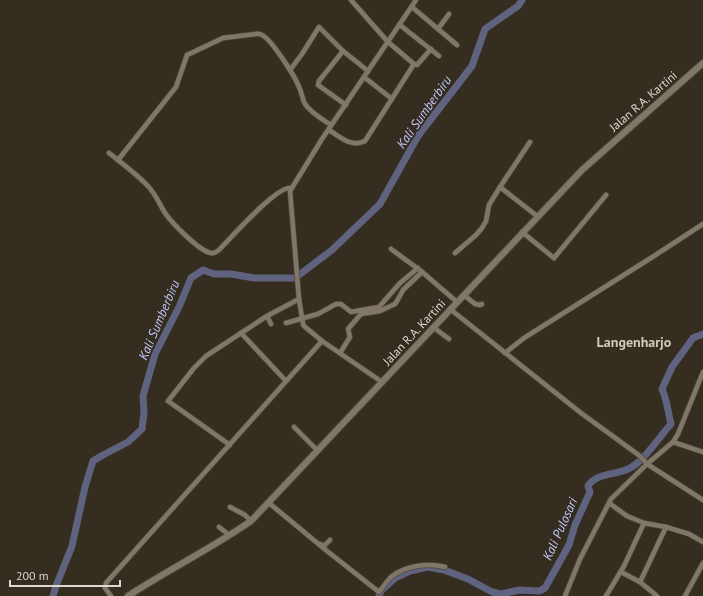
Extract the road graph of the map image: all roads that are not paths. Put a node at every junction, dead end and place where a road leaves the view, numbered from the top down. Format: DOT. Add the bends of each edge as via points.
graph roads {
  1 [pos="351,0"];
  2 [pos="416,0"];
  3 [pos="412,7"];
  4 [pos="449,14"];
  5 [pos="400,25"];
  6 [pos="438,29"];
  7 [pos="388,42"];
  8 [pos="457,44"];
  9 [pos="431,49"];
  10 [pos="343,51"];
  11 [pos="440,56"];
  12 [pos="703,63"];
  13 [pos="414,64"];
  14 [pos="290,70"];
  15 [pos="368,71"];
  16 [pos="364,77"];
  17 [pos="392,99"];
  18 [pos="346,105"];
  19 [pos="330,128"];
  20 [pos="530,142"];
  21 [pos="109,153"];
  22 [pos="119,160"];
  23 [pos="500,187"];
  24 [pos="291,188"];
  25 [pos="606,195"];
  26 [pos="537,216"];
  27 [pos="703,224"];
  28 [pos="522,232"];
  29 [pos="391,249"];
  30 [pos="455,253"];
  31 [pos="420,270"];
  32 [pos="464,295"];
  33 [pos="299,299"];
  34 [pos="456,302"];
  35 [pos="482,304"];
  36 [pos="379,309"];
  37 [pos="450,309"];
  38 [pos="267,317"];
  39 [pos="302,320"];
  40 [pos="286,323"];
  41 [pos="271,324"];
  42 [pos="433,327"];
  43 [pos="241,333"];
  44 [pos="449,340"];
  45 [pos="322,341"];
  46 [pos="340,353"];
  47 [pos="505,353"];
  48 [pos="703,372"];
  49 [pos="286,381"];
  50 [pos="382,382"];
  51 [pos="294,427"];
  52 [pos="673,442"];
  53 [pos="230,445"];
  54 [pos="318,451"];
  55 [pos="703,452"];
  56 [pos="647,464"];
  57 [pos="703,500"];
  58 [pos="270,502"];
  59 [pos="609,503"];
  60 [pos="230,507"];
  61 [pos="251,521"];
  62 [pos="644,523"];
  63 [pos="220,527"];
  64 [pos="666,527"];
  65 [pos="229,535"];
  66 [pos="330,540"];
  67 [pos="703,542"];
  68 [pos="703,563"];
  69 [pos="445,567"];
  70 [pos="621,572"];
  71 [pos="640,582"];
  72 [pos="378,594"];
  73 [pos="111,596"];
  74 [pos="128,596"];
  75 [pos="565,596"];
  76 [pos="606,596"];
  77 [pos="657,596"];
  78 [pos="685,596"];
  1 -- 7 [label="street"];
  2 -- 3 [label="street"];
  3 -- 5 [label="street"];
  3 -- 6 [label="street"];
  4 -- 6 [label="street"];
  5 -- 7 [label="street"];
  5 -- 9 [label="street"];
  6 -- 8 [label="street"];
  7 -- 13 [label="street"];
  7 -- 15 [label="street"];
  9 -- 11 [label="street"];
  9 -- 13 [label="street" via="417,65"];
  10 -- 14 [label="street" via="319,27"];
  10 -- 15 [label="street"];
  10 -- 18 [label="street" via="318,85"];
  12 -- 26 [label="main road, Jalan R.A. Kartini" via="582,170"];
  13 -- 17 [label="street"];
  14 -- 19 [label="street" via="299,86 304,103"];
  14 -- 22 [label="street" via="260,34 223,38 189,54 176,87"];
  15 -- 16 [label="street"];
  16 -- 17 [label="street"];
  16 -- 18 [label="street"];
  17 -- 19 [label="street" via="368,139 359,144 351,144"];
  18 -- 19 [label="street"];
  19 -- 24 [label="street"];
  20 -- 23 [label="street"];
  21 -- 22 [label="street"];
  22 -- 24 [label="street" via="147,185 166,214 185,235 210,254 219,250 269,198 286,188"];
  23 -- 26 [label="street"];
  23 -- 30 [label="street" via="489,205 482,228"];
  24 -- 33 [label="street"];
  25 -- 28 [label="street" via="554,258"];
  26 -- 28 [label="main road, Jalan R.A. Kartini"];
  27 -- 47 [label="street" via="524,338"];
  28 -- 32 [label="main road, Jalan R.A. Kartini"];
  29 -- 31 [label="street"];
  31 -- 34 [label="street"];
  31 -- 36 [label="street" via="400,283"];
  31 -- 36 [label="street" via="403,290 397,302"];
  32 -- 34 [label="main road, Jalan R.A. Kartini"];
  32 -- 35 [label="street" via="475,304"];
  33 -- 38 [label="street"];
  33 -- 39 [label="street"];
  34 -- 37 [label="main road, Jalan R.A. Kartini"];
  36 -- 39 [label="street" via="351,312 341,304 336,304"];
  36 -- 46 [label="street" via="361,314 348,329 350,337"];
  37 -- 42 [label="main road, Jalan R.A. Kartini"];
  37 -- 47 [label="street"];
  38 -- 41 [label="street"];
  38 -- 43 [label="street"];
  39 -- 40 [label="street"];
  39 -- 45 [label="street" via="304,326"];
  42 -- 44 [label="street"];
  42 -- 50 [label="main road, Jalan R.A. Kartini"];
  43 -- 49 [label="street"];
  43 -- 53 [label="street" via="200,362 170,402"];
  45 -- 46 [label="street"];
  45 -- 49 [label="street"];
  46 -- 50 [label="street"];
  47 -- 56 [label="street"];
  48 -- 52 [label="street"];
  49 -- 53 [label="street"];
  50 -- 54 [label="main road, Jalan R.A. Kartini"];
  51 -- 54 [label="street"];
  52 -- 55 [label="street"];
  52 -- 56 [label="street"];
  53 -- 73 [label="street" via="106,583 105,588"];
  54 -- 58 [label="main road, Jalan R.A. Kartini"];
  56 -- 57 [label="street"];
  56 -- 59 [label="street"];
  58 -- 61 [label="main road, Jalan R.A. Kartini"];
  58 -- 66 [label="street" via="322,546"];
  58 -- 72 [label="street"];
  59 -- 62 [label="street" via="627,516"];
  59 -- 75 [label="street" via="580,559"];
  60 -- 61 [label="street"];
  61 -- 65 [label="main road, Jalan R.A. Kartini"];
  62 -- 64 [label="street"];
  62 -- 70 [label="street"];
  63 -- 65 [label="street"];
  64 -- 67 [label="street" via="689,534"];
  64 -- 71 [label="street"];
  65 -- 74 [label="main road, Jalan R.A. Kartini"];
  68 -- 78 [label="street"];
  69 -- 72 [label="street" via="432,564 405,570 391,578"];
  70 -- 71 [label="street"];
  70 -- 76 [label="street"];
  71 -- 77 [label="street"];
}
